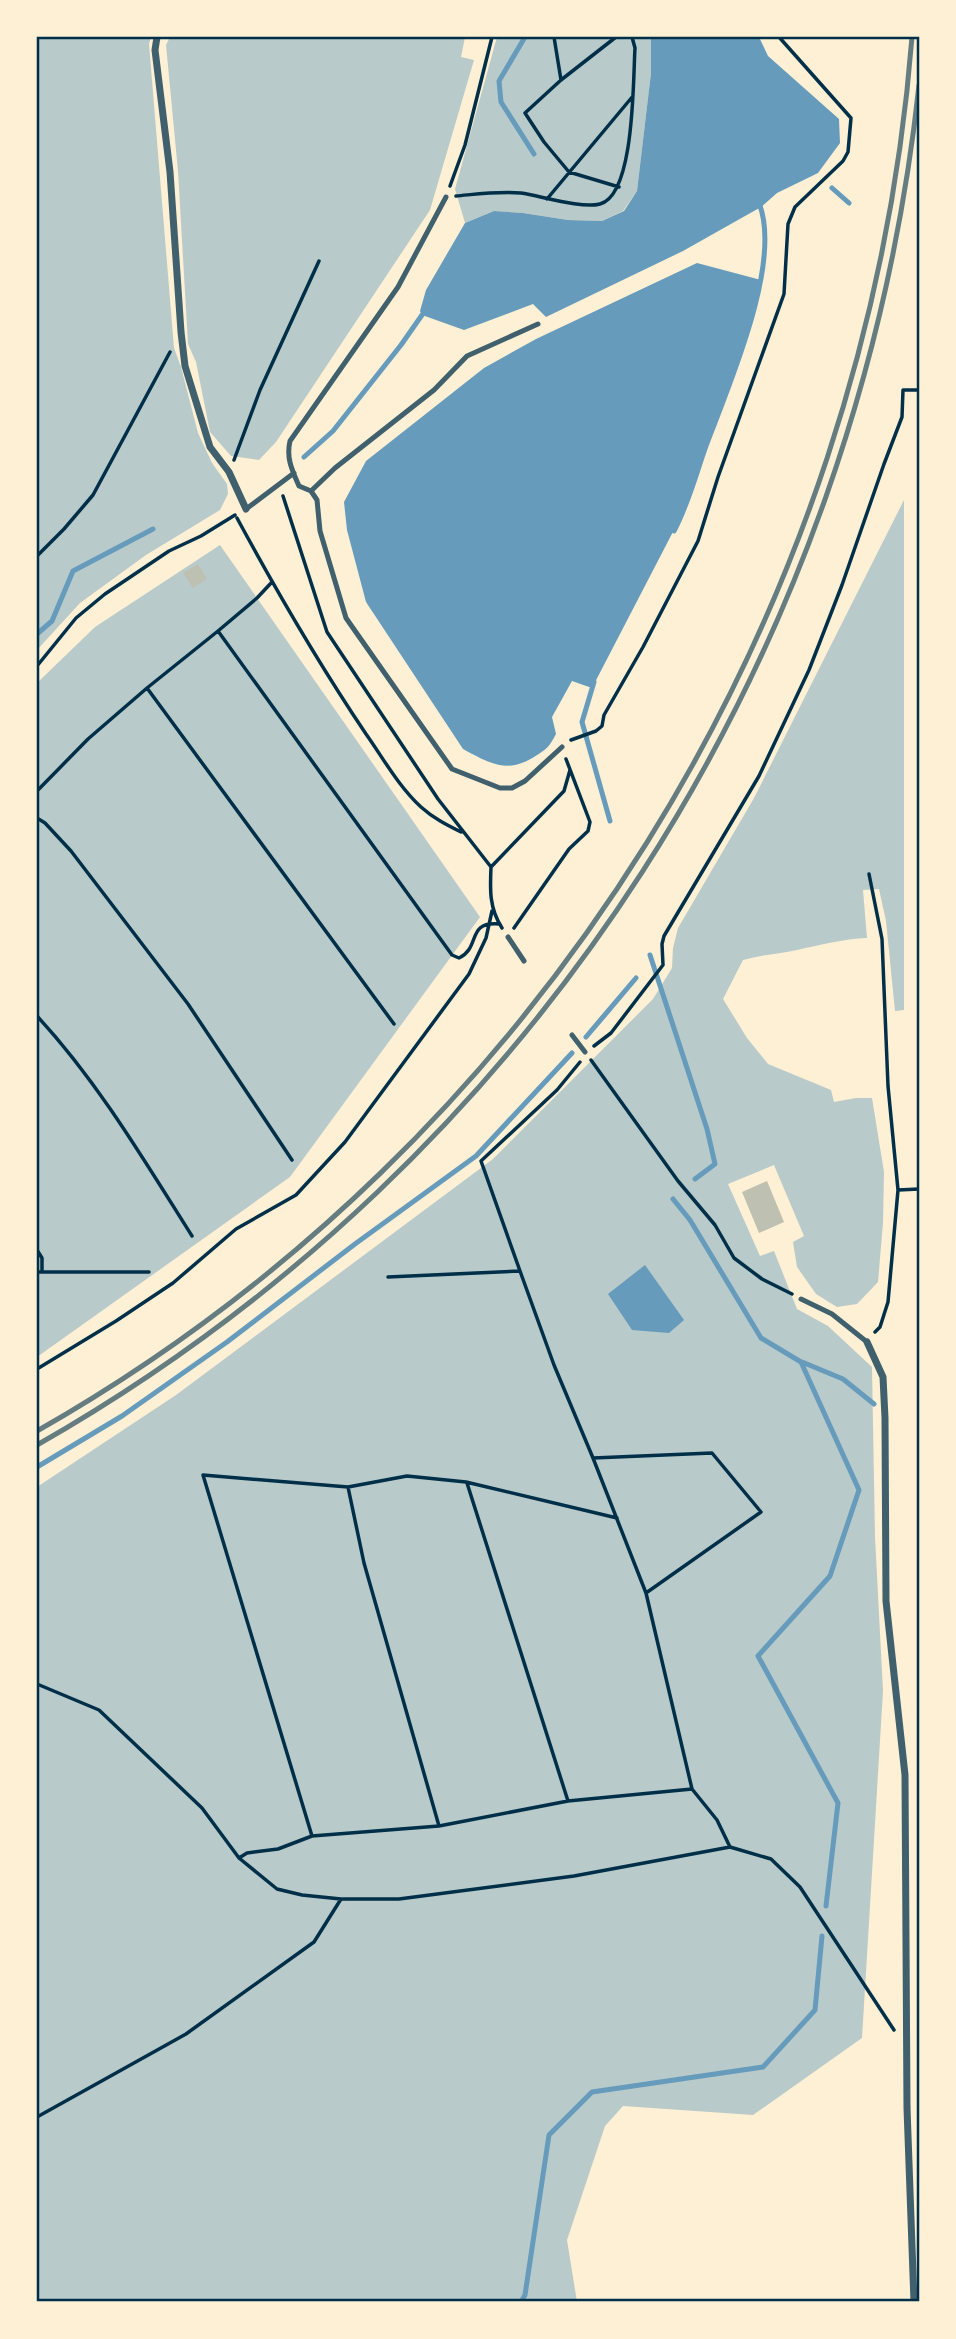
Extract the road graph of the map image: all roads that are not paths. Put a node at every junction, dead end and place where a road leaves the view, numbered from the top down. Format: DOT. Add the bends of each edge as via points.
graph roads {
  1 [pos="157,37"];
  2 [pos="446,197"];
  3 [pos="538,324"];
  4 [pos="294,473"];
  5 [pos="311,491"];
  6 [pos="246,509"];
  7 [pos="562,747"];
  8 [pos="508,937"];
  9 [pos="524,961"];
  10 [pos="572,1035"];
  11 [pos="585,1052"];
  12 [pos="801,1299"];
  13 [pos="867,1342"];
  14 [pos="914,2302"];
  1 -- 6 [label="street" via="185,366 210,447 229,472"];
  2 -- 4 [label="lane" via="398,287 290,441 288,461"];
  3 -- 5 [label="lane" via="467,356 434,390"];
  4 -- 5 [label="lane" via="299,486"];
  4 -- 6 [label="lane"];
  5 -- 7 [label="lane" via="346,618 452,769 500,788 512,788"];
  8 -- 9 [label="lane"];
  10 -- 11 [label="lane"];
  12 -- 13 [label="lane" via="832,1314"];
  13 -- 14 [label="street" via="883,1377 886,1601 905,1775 907,2108"];
}
